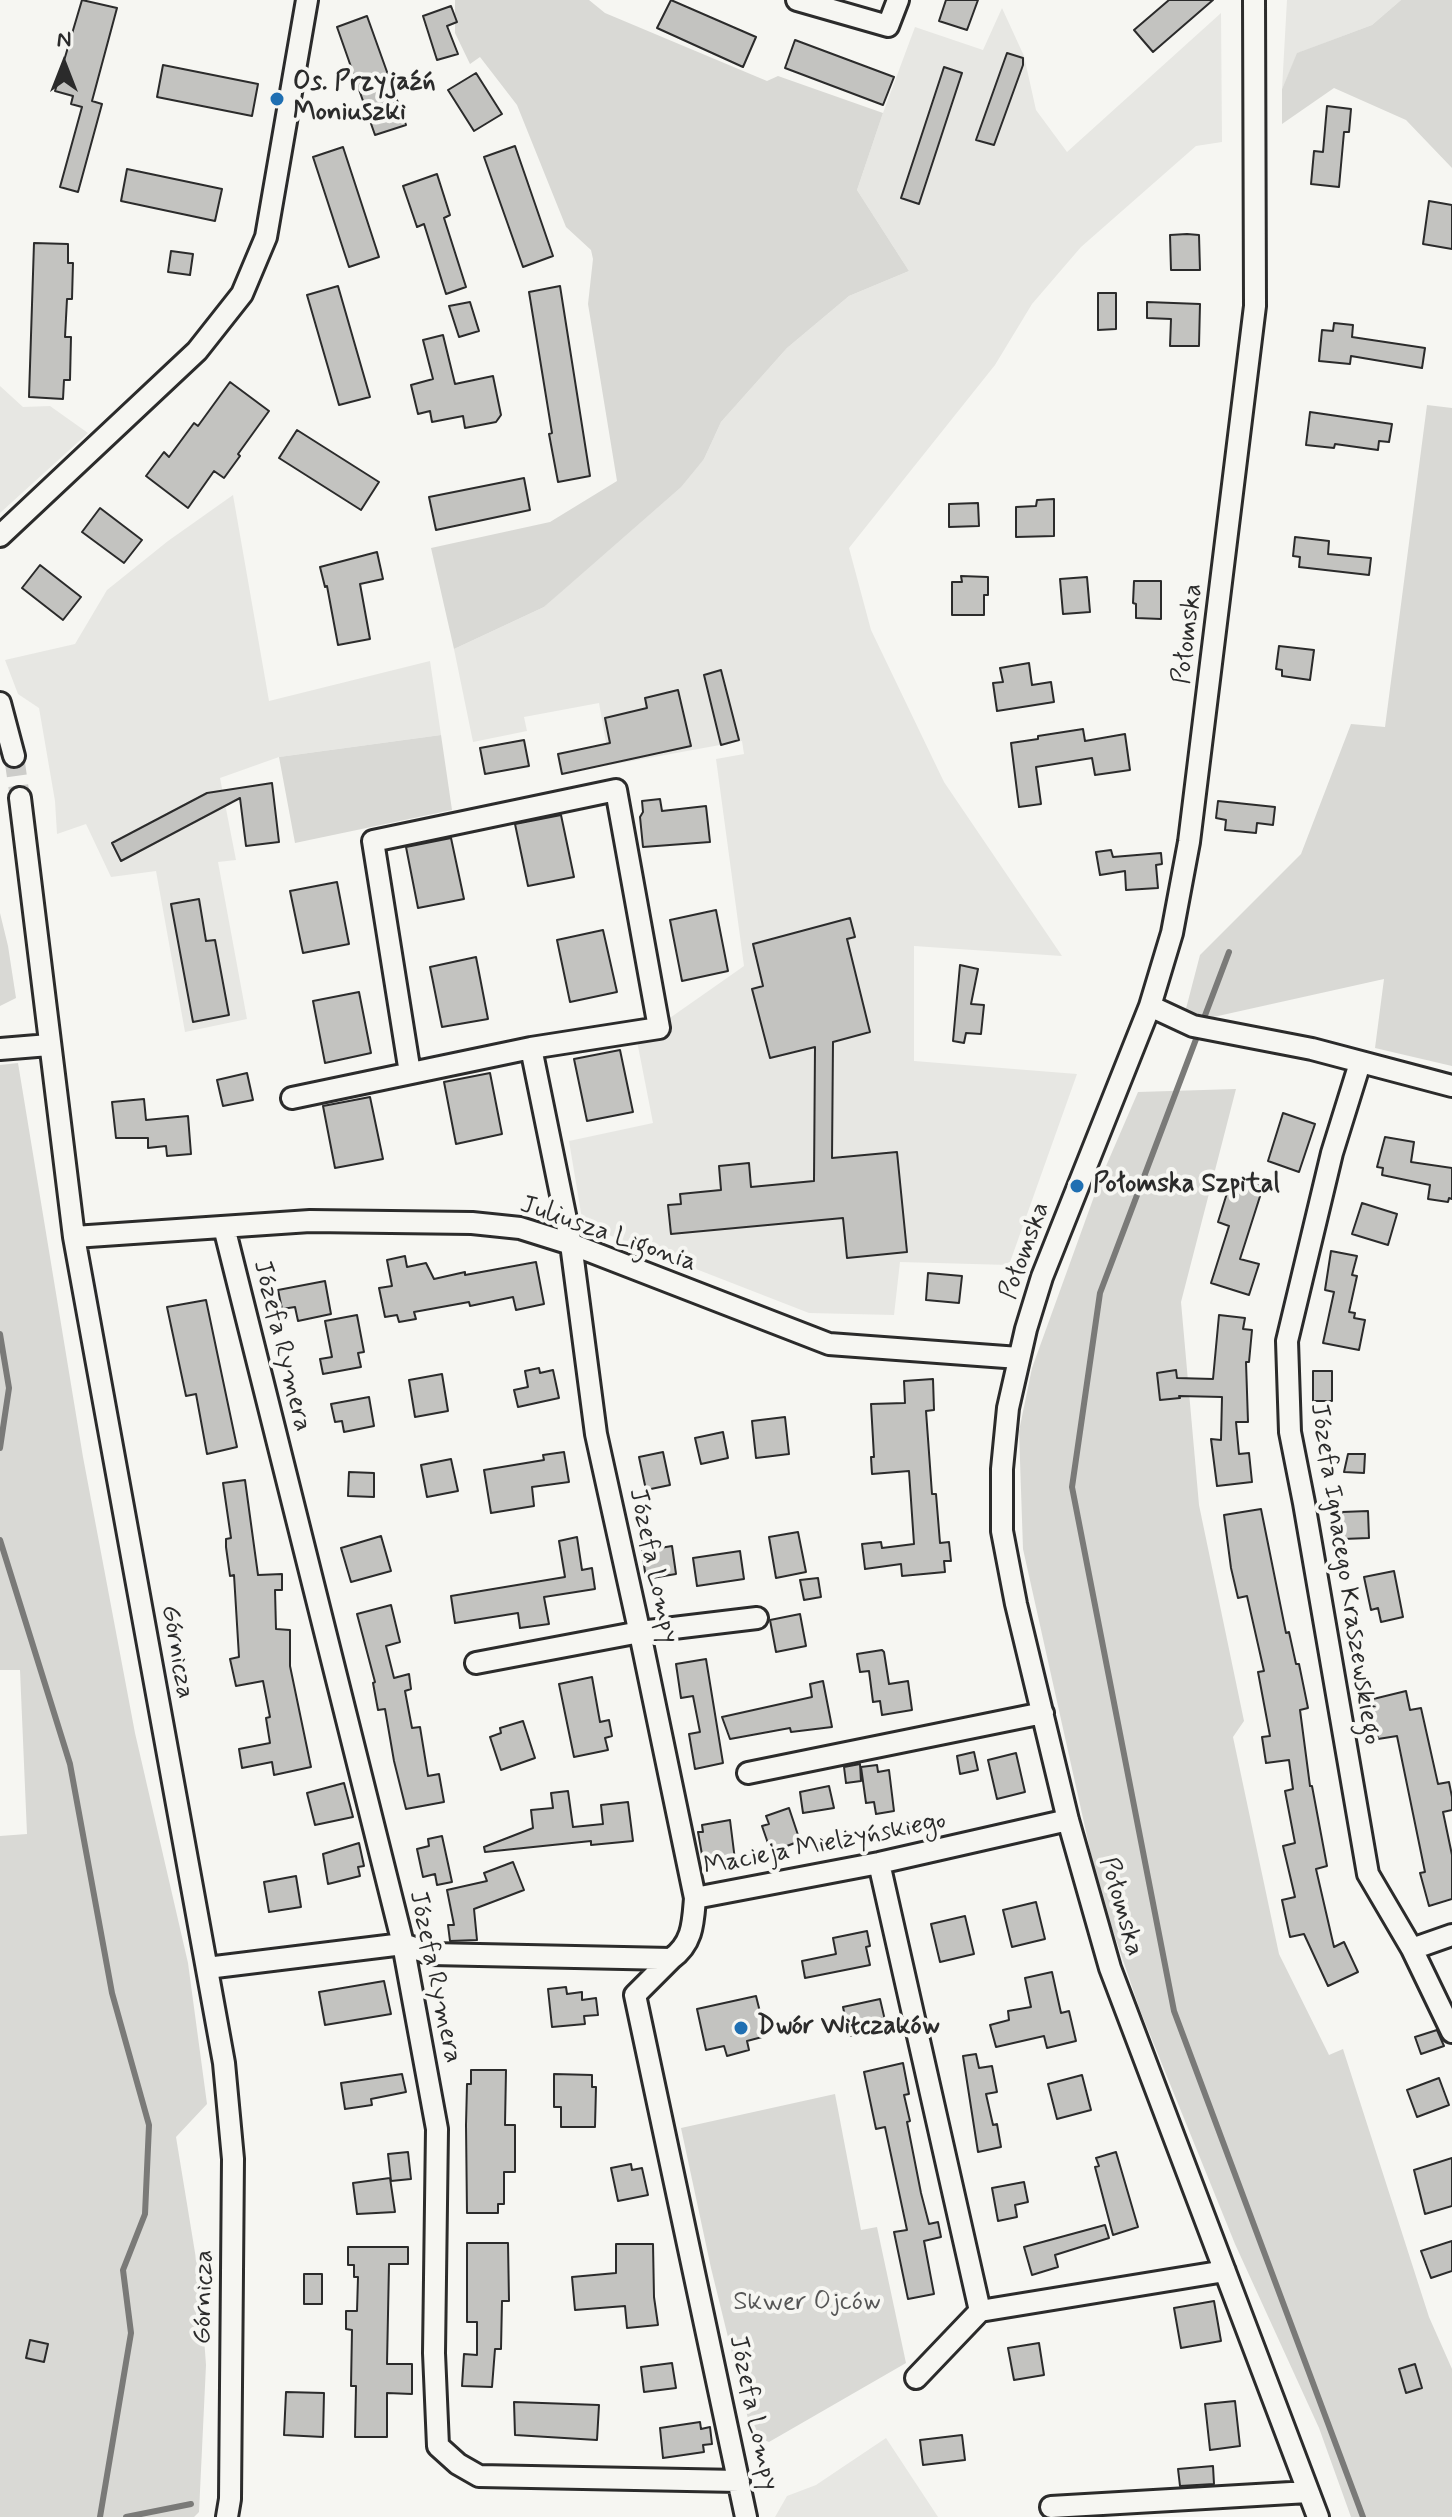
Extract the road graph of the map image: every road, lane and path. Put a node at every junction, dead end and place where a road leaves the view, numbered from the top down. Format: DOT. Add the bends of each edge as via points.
graph roads {
  1 [pos="307,0"];
  2 [pos="797,0"];
  3 [pos="898,0"];
  4 [pos="1254,0"];
  5 [pos="0,536"];
  6 [pos="0,703"];
  7 [pos="14,756"];
  8 [pos="20,798"];
  9 [pos="1150,1006"];
  10 [pos="49,1045"];
  11 [pos="531,1048"];
  12 [pos="0,1049"];
  13 [pos="1360,1063"];
  14 [pos="410,1073"];
  15 [pos="1452,1086"];
  16 [pos="292,1098"];
  17 [pos="224,1227"];
  18 [pos="74,1237"];
  19 [pos="571,1244"];
  20 [pos="1019,1358"];
  21 [pos="757,1618"];
  22 [pos="640,1632"];
  23 [pos="476,1663"];
  24 [pos="1043,1713"];
  25 [pos="748,1773"];
  26 [pos="1068,1820"];
  27 [pos="879,1863"];
  28 [pos="695,1898"];
  29 [pos="1452,1935"];
  30 [pos="403,1944"];
  31 [pos="1412,1949"];
  32 [pos="671,1959"];
  33 [pos="207,1968"];
  34 [pos="1452,2032"];
  35 [pos="1225,2271"];
  36 [pos="980,2311"];
  37 [pos="916,2378"];
  38 [pos="739,2481"];
  39 [pos="1308,2492"];
  40 [pos="1051,2507"];
  41 [pos="228,2516"];
  42 [pos="746,2517"];
  43 [pos="1318,2517"];
  1 -- 5 [label="street" via="266,237 242,294 197,351"];
  2 -- 3 [label="street" via="888,26"];
  4 -- 9 [label="street, Połomska" via="1255,306 1189,842 1172,933"];
  6 -- 7 [label="street"];
  8 -- 10 [label="street, Górnicza"];
  9 -- 13 [label="street" via="1193,1026"];
  9 -- 20 [label="street, Połomska" via="1042,1277"];
  10 -- 12 [label="street"];
  10 -- 18 [label="street, Górnicza"];
  11 -- 14 [label="street"];
  11 -- 14 [label="street" via="659,1028 616,790 373,841"];
  11 -- 19 [label="street, Józefa Lompy"];
  13 -- 15 [label="street"];
  13 -- 31 [label="street, Józefa Ignacego Kraszewskiego" via="1332,1153 1287,1341 1290,1432 1368,1874"];
  14 -- 16 [label="street"];
  17 -- 18 [label="street, Juliusza Ligonia"];
  17 -- 19 [label="street, Juliusza Ligonia" via="310,1221 472,1223 520,1228"];
  17 -- 30 [label="street, Józefa Rymera"];
  18 -- 33 [label="street, Górnicza"];
  19 -- 20 [label="street, Juliusza Ligonia" via="829,1344"];
  19 -- 22 [label="street, Józefa Lompy" via="596,1434"];
  20 -- 24 [label="street, Połomska" via="1002,1469 1002,1531"];
  21 -- 22 [label="street"];
  22 -- 23 [label="street"];
  22 -- 28 [label="street, Józefa Lompy"];
  24 -- 25 [label="street"];
  24 -- 26 [label="street, Połomska"];
  26 -- 27 [label="street, Macieja Mielżyńskiego"];
  26 -- 35 [label="street, Połomska" via="1110,1968"];
  27 -- 28 [label="street, Macieja Mielżyńskiego"];
  27 -- 36 [label="street"];
  28 -- 32 [label="street, Macieja Mielżyńskiego" via="685,1949"];
  29 -- 31 [label="street"];
  30 -- 32 [label="street" via="431,1954"];
  30 -- 33 [label="street"];
  30 -- 38 [label="street, Józefa Rymera" via="437,2129 438,2446 479,2476"];
  31 -- 34 [label="street, Józefa Ignacego Kraszewskiego"];
  32 -- 38 [label="street, Józefa Lompy" via="635,1995"];
  33 -- 41 [label="street, Górnicza" via="224,2063 233,2159"];
  35 -- 36 [label="street"];
  35 -- 39 [label="street, Połomska"];
  36 -- 37 [label="street"];
  38 -- 42 [label="street, Józefa Lompy"];
  39 -- 40 [label="street"];
  39 -- 43 [label="street, Połomska"];
}
